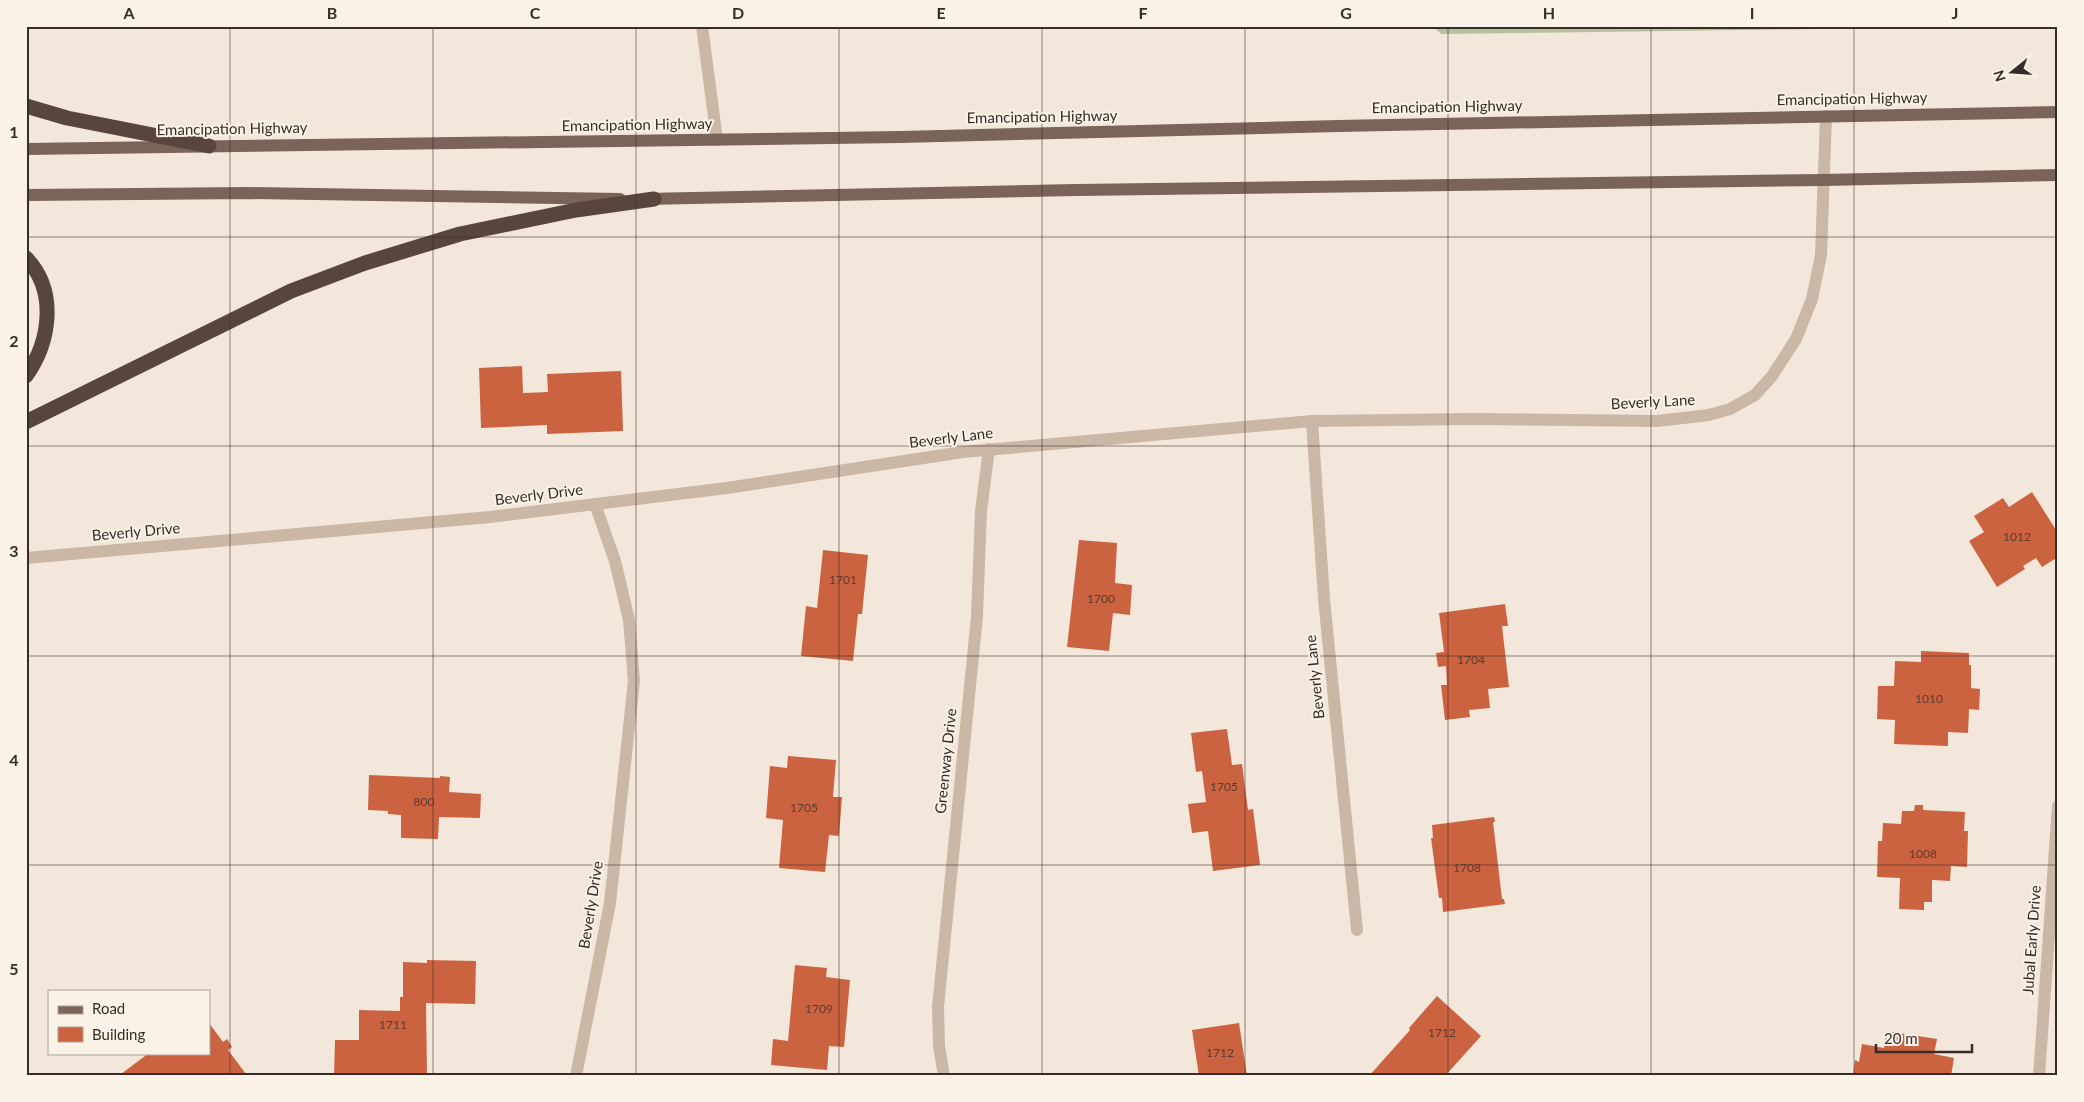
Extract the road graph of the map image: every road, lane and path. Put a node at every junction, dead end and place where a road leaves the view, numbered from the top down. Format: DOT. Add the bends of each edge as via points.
graph roads {
  1 [pos="702,26"];
  2 [pos="26,106"];
  3 [pos="2058,112"];
  4 [pos="1826,116"];
  5 [pos="717,140"];
  6 [pos="209,146"];
  7 [pos="26,149"];
  8 [pos="2058,175"];
  9 [pos="1824,180"];
  10 [pos="26,195"];
  11 [pos="654,199"];
  12 [pos="26,258"];
  13 [pos="26,376"];
  14 [pos="1312,421"];
  15 [pos="26,422"];
  16 [pos="990,449"];
  17 [pos="595,504"];
  18 [pos="26,558"];
  19 [pos="2058,806"];
  20 [pos="1357,930"];
  21 [pos="576,1076"];
  22 [pos="944,1076"];
  23 [pos="2039,1076"];
  1 -- 5 [label="street"];
  2 -- 6 [label="highway" via="67,118"];
  3 -- 4 [label="main road, Emancipation Highway"];
  4 -- 5 [label="main road, Emancipation Highway"];
  4 -- 9 [label="street, Beverly Lane"];
  5 -- 6 [label="main road, Emancipation Highway"];
  6 -- 7 [label="main road, Emancipation Highway"];
  8 -- 9 [label="main road"];
  9 -- 11 [label="main road"];
  9 -- 14 [label="street, Beverly Lane" via="1821,255 1812,298 1796,339 1772,376 1754,394 1730,408 1709,415 1657,421"];
  10 -- 11 [label="main road" via="248,193"];
  11 -- 15 [label="highway" via="576,210 460,234 365,263 291,291"];
  12 -- 13 [label="highway" via="43,286 48,313 45,339 36,362"];
  14 -- 16 [label="street, Beverly Lane"];
  14 -- 20 [label="street, Beverly Lane" via="1324,599"];
  16 -- 17 [label="street, Beverly Lane"];
  16 -- 22 [label="street, Greenway Drive" via="938,1007"];
  17 -- 18 [label="street, Beverly Drive" via="490,517"];
  17 -- 21 [label="street, Beverly Drive" via="615,561 628,620 634,681 610,903"];
  19 -- 23 [label="street, Jubal Early Drive"];
}
